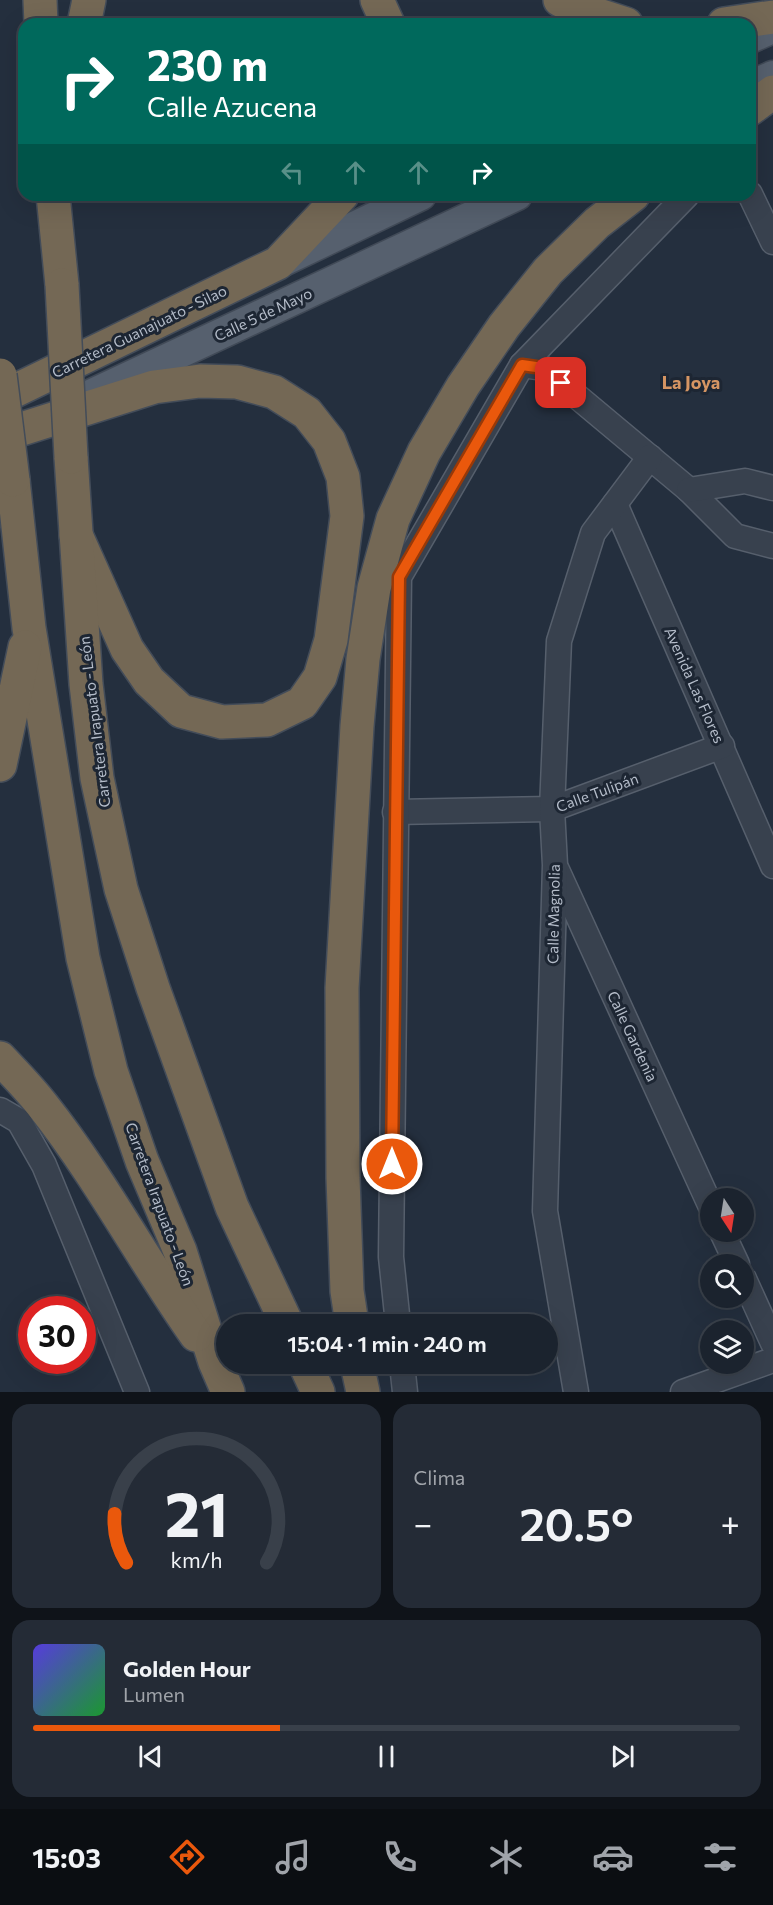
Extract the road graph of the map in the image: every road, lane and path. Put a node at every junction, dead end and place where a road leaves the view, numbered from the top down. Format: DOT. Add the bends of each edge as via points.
graph roads {
  1 [pos="40,0"];
  2 [pos="89,0"];
  3 [pos="377,0"];
  4 [pos="560,0"];
  5 [pos="773,17"];
  6 [pos="41,18"];
  7 [pos="85,18"];
  8 [pos="384,18"];
  9 [pos="608,18"];
  10 [pos="756,19"];
  11 [pos="773,28"];
  12 [pos="756,35"];
  13 [pos="773,76"];
  14 [pos="756,83"];
  15 [pos="773,92"];
  16 [pos="756,105"];
  17 [pos="55,201"];
  18 [pos="336,201"];
  19 [pos="408,201"];
  20 [pos="505,201"];
  21 [pos="625,201"];
  22 [pos="681,201"];
  23 [pos="753,201"];
  24 [pos="773,242"];
  25 [pos="278,263"];
  26 [pos="522,365"];
  27 [pos="0,375"];
  28 [pos="0,398"];
  29 [pos="5,436"];
  30 [pos="650,457"];
  31 [pos="773,488"];
  32 [pos="689,490"];
  33 [pos="615,504"];
  34 [pos="76,535"];
  35 [pos="773,546"];
  36 [pos="29,628"];
  37 [pos="722,746"];
  38 [pos="0,765"];
  39 [pos="552,809"];
  40 [pos="395,812"];
  41 [pos="555,865"];
  42 [pos="773,866"];
  43 [pos="0,1058"];
  44 [pos="0,1110"];
  45 [pos="702,1188"];
  46 [pos="754,1301"];
  47 [pos="282,1314"];
  48 [pos="350,1314"];
  49 [pos="397,1314"];
  50 [pos="773,1343"];
  51 [pos="773,1360"];
  52 [pos="215,1362"];
  53 [pos="310,1374"];
  54 [pos="359,1374"];
  55 [pos="403,1374"];
  56 [pos="137,1392"];
  57 [pos="228,1392"];
  58 [pos="318,1392"];
  59 [pos="363,1392"];
  60 [pos="405,1392"];
  61 [pos="576,1392"];
  62 [pos="683,1392"];
  1 -- 6 [label="highway"];
  2 -- 7 [label="highway"];
  3 -- 8 [label="highway"];
  4 -- 9 [label="highway"];
  5 -- 10 [label="highway"];
  11 -- 12 [label="main road"];
  13 -- 14 [label="main road"];
  15 -- 16 [label="highway"];
  17 -- 34 [label="highway, Carretera Irapuato - León, bridge"];
  18 -- 25 [label="highway"];
  19 -- 25 [label="main road"];
  20 -- 29 [label="main road, Calle 5 de Mayo"];
  21 -- 48 [label="highway" via="548,271 463,386 424,452 393,519 374,588 357,726 342,988 342,1178"];
  22 -- 26 [label="street"];
  23 -- 24 [label="street"];
  25 -- 28 [label="highway, Carretera Guanajuato - Silao"];
  26 -- 30 [label="street" via="543,368"];
  26 -- 40 [label="street" via="399,577"];
  27 -- 36 [label="highway, Carretera Irapuato - León, bridge"];
  29 -- 34 [label="highway" via="154,387 200,381 237,382 274,392 307,412 329,441 343,477 347,516 331,640 320,677 302,703 267,720 222,722 181,711 149,681 128,649"];
  30 -- 32 [label="street"];
  30 -- 33 [label="street, Calle Magnolia"];
  31 -- 32 [label="street" via="745,481"];
  32 -- 35 [label="street" via="735,536"];
  33 -- 37 [label="street, Avenida Las Flores"];
  33 -- 39 [label="street, Calle Magnolia" via="593,533 559,640"];
  34 -- 47 [label="highway, Carretera Irapuato - León" via="86,684 98,778 121,889 232,1207"];
  36 -- 38 [label="highway"];
  36 -- 52 [label="highway, Carretera Irapuato - León" via="83,958 111,1071 142,1161 180,1251"];
  37 -- 39 [label="street, Calle Tulipán"];
  37 -- 42 [label="street, Avenida Las Flores"];
  39 -- 40 [label="street, Calle Tulipán"];
  39 -- 41 [label="street, Calle Magnolia"];
  40 -- 49 [label="street" via="391,1257"];
  41 -- 45 [label="street, Calle Gardenia"];
  41 -- 61 [label="street, Calle Magnolia" via="545,1211"];
  43 -- 52 [label="highway" via="42,1104 77,1152 162,1288"];
  44 -- 56 [label="street" via="19,1121 44,1165"];
  46 -- 50 [label="street"];
  51 -- 62 [label="street"];
  52 -- 57 [label="highway, Carretera Irapuato - León"];
  53 -- 58 [label="highway"];
  54 -- 59 [label="highway"];
  55 -- 60 [label="street"];
}
